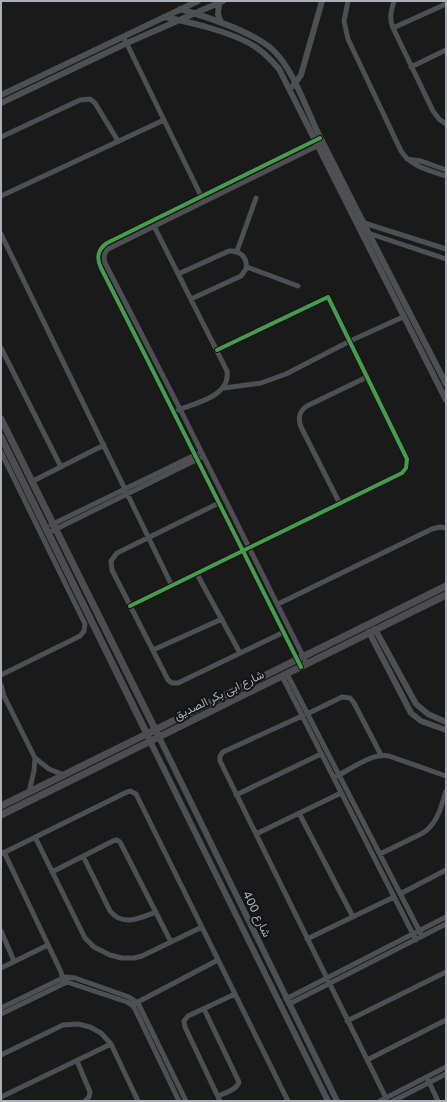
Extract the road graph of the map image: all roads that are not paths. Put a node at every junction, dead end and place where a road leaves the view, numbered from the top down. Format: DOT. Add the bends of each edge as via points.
graph roads {
  1 [pos="198,1"];
  2 [pos="322,1"];
  3 [pos="348,1"];
  4 [pos="394,1"];
  5 [pos="221,2"];
  6 [pos="446,4"];
  7 [pos="180,9"];
  8 [pos="195,14"];
  9 [pos="164,18"];
  10 [pos="178,20"];
  11 [pos="221,23"];
  12 [pos="393,28"];
  13 [pos="125,40"];
  14 [pos="446,50"];
  15 [pos="411,67"];
  16 [pos="295,84"];
  17 [pos="290,90"];
  18 [pos="1,95"];
  19 [pos="1,103"];
  20 [pos="164,120"];
  21 [pos="446,124"];
  22 [pos="1,137"];
  23 [pos="118,141"];
  24 [pos="322,141"];
  25 [pos="315,144"];
  26 [pos="304,146"];
  27 [pos="306,152"];
  28 [pos="407,159"];
  29 [pos="263,166"];
  30 [pos="446,170"];
  31 [pos="266,171"];
  32 [pos="446,176"];
  33 [pos="1,196"];
  34 [pos="201,196"];
  35 [pos="256,198"];
  36 [pos="204,202"];
  37 [pos="353,219"];
  38 [pos="364,222"];
  39 [pos="154,226"];
  40 [pos="359,230"];
  41 [pos="369,233"];
  42 [pos="1,234"];
  43 [pos="446,249"];
  44 [pos="237,252"];
  45 [pos="446,259"];
  46 [pos="247,267"];
  47 [pos="178,274"];
  48 [pos="298,286"];
  49 [pos="191,299"];
  50 [pos="403,317"];
  51 [pos="350,341"];
  52 [pos="1,348"];
  53 [pos="217,350"];
  54 [pos="366,376"];
  55 [pos="446,384"];
  56 [pos="224,388"];
  57 [pos="446,400"];
  58 [pos="180,410"];
  59 [pos="174,412"];
  60 [pos="1,419"];
  61 [pos="1,437"];
  62 [pos="104,445"];
  63 [pos="1,452"];
  64 [pos="202,454"];
  65 [pos="197,457"];
  66 [pos="61,467"];
  67 [pos="33,481"];
  68 [pos="126,492"];
  69 [pos="219,503"];
  70 [pos="340,504"];
  71 [pos="55,526"];
  72 [pos="446,528"];
  73 [pos="47,530"];
  74 [pos="148,537"];
  75 [pos="250,548"];
  76 [pos="243,551"];
  77 [pos="197,574"];
  78 [pos="172,586"];
  79 [pos="446,586"];
  80 [pos="446,594"];
  81 [pos="278,604"];
  82 [pos="130,606"];
  83 [pos="222,619"];
  84 [pos="372,631"];
  85 [pos="284,632"];
  86 [pos="153,650"];
  87 [pos="240,653"];
  88 [pos="300,658"];
  89 [pos="304,665"];
  90 [pos="1,674"];
  91 [pos="284,675"];
  92 [pos="1,684"];
  93 [pos="2,695"];
  94 [pos="307,714"];
  95 [pos="302,716"];
  96 [pos="446,722"];
  97 [pos="156,729"];
  98 [pos="446,730"];
  99 [pos="147,734"];
  100 [pos="159,737"];
  101 [pos="150,741"];
  102 [pos="322,754"];
  103 [pos="381,755"];
  104 [pos="35,758"];
  105 [pos="64,775"];
  106 [pos="339,775"];
  107 [pos="446,776"];
  108 [pos="333,778"];
  109 [pos="446,791"];
  110 [pos="29,792"];
  111 [pos="341,793"];
  112 [pos="236,795"];
  113 [pos="1,806"];
  114 [pos="299,813"];
  115 [pos="1,815"];
  116 [pos="256,834"];
  117 [pos="35,837"];
  118 [pos="2,853"];
  119 [pos="380,854"];
  120 [pos="83,856"];
  121 [pos="446,870"];
  122 [pos="52,872"];
  123 [pos="400,894"];
  124 [pos="394,897"];
  125 [pos="156,912"];
  126 [pos="353,917"];
  127 [pos="446,917"];
  128 [pos="446,924"];
  129 [pos="202,927"];
  130 [pos="1,931"];
  131 [pos="419,931"];
  132 [pos="413,934"];
  133 [pos="422,936"];
  134 [pos="307,940"];
  135 [pos="416,940"];
  136 [pos="171,942"];
  137 [pos="48,945"];
  138 [pos="218,960"];
  139 [pos="14,961"];
  140 [pos="1,968"];
  141 [pos="446,972"];
  142 [pos="62,977"];
  143 [pos="326,978"];
  144 [pos="64,983"];
  145 [pos="329,984"];
  146 [pos="235,994"];
  147 [pos="288,1002"];
  148 [pos="134,1004"];
  149 [pos="1,1008"];
  150 [pos="282,1008"];
  151 [pos="204,1009"];
  152 [pos="1,1014"];
  153 [pos="446,1020"];
  154 [pos="347,1021"];
  155 [pos="111,1044"];
  156 [pos="1,1055"];
  157 [pos="367,1060"];
  158 [pos="77,1061"];
  159 [pos="446,1067"];
  160 [pos="446,1074"];
  161 [pos="427,1077"];
  162 [pos="430,1083"];
  163 [pos="1,1097"];
  164 [pos="219,1099"];
  165 [pos="177,1100"];
  166 [pos="383,1100"];
  167 [pos="85,1101"];
  168 [pos="138,1101"];
  169 [pos="186,1101"];
  170 [pos="288,1101"];
  171 [pos="328,1101"];
  172 [pos="337,1101"];
  173 [pos="393,1101"];
  174 [pos="438,1101"];
  1 -- 7 [label="street"];
  2 -- 16 [label="street" via="301,75"];
  3 -- 28 [label="street" via="344,21 348,39"];
  4 -- 12 [label="street" via="390,15"];
  5 -- 8 [label="street"];
  5 -- 11 [label="street" via="218,14"];
  6 -- 12 [label="street"];
  7 -- 8 [label="street"];
  7 -- 9 [label="street"];
  8 -- 10 [label="street"];
  8 -- 11 [label="street"];
  9 -- 10 [label="street"];
  9 -- 13 [label="street"];
  10 -- 13 [label="street"];
  10 -- 17 [label="street" via="226,33 256,46 272,61"];
  11 -- 16 [label="street" via="265,44 280,58"];
  12 -- 15 [label="street"];
  13 -- 18 [label="street"];
  13 -- 19 [label="street"];
  13 -- 20 [label="street"];
  14 -- 15 [label="street"];
  15 -- 21 [label="street" via="433,111"];
  16 -- 17 [label="street"];
  16 -- 24 [label="street"];
  17 -- 25 [label="street"];
  20 -- 23 [label="street"];
  20 -- 34 [label="street"];
  22 -- 23 [label="street" via="86,99 95,103"];
  23 -- 33 [label="street"];
  24 -- 25 [label="street"];
  24 -- 38 [label="street"];
  25 -- 26 [label="street"];
  25 -- 27 [label="street"];
  25 -- 37 [label="street"];
  26 -- 27 [label="street"];
  26 -- 29 [label="street"];
  27 -- 31 [label="street"];
  28 -- 30 [label="street"];
  28 -- 32 [label="street" via="418,167"];
  29 -- 31 [label="street"];
  29 -- 34 [label="street"];
  31 -- 36 [label="street"];
  34 -- 36 [label="street"];
  34 -- 59 [label="street" via="107,243 98,255 100,268"];
  35 -- 44 [label="street"];
  36 -- 39 [label="street"];
  37 -- 38 [label="street"];
  37 -- 40 [label="street"];
  38 -- 41 [label="street"];
  38 -- 43 [label="street"];
  39 -- 47 [label="street"];
  39 -- 58 [label="street" via="108,249 104,260"];
  40 -- 41 [label="street"];
  40 -- 50 [label="street"];
  41 -- 45 [label="street"];
  41 -- 55 [label="street"];
  42 -- 62 [label="street"];
  44 -- 46 [label="street" via="243,256"];
  44 -- 47 [label="street" via="232,250"];
  46 -- 48 [label="street"];
  46 -- 49 [label="street" via="241,276"];
  47 -- 49 [label="street"];
  49 -- 53 [label="street"];
  50 -- 51 [label="street"];
  50 -- 57 [label="street"];
  51 -- 53 [label="street" via="328,298"];
  51 -- 54 [label="street"];
  51 -- 56 [label="street" via="277,378"];
  52 -- 66 [label="street"];
  53 -- 56 [label="street" via="227,371"];
  54 -- 70 [label="street" via="307,406 300,414 301,427"];
  54 -- 70 [label="street" via="407,459 407,464 402,473"];
  56 -- 58 [label="street"];
  58 -- 59 [label="street"];
  58 -- 64 [label="street"];
  59 -- 65 [label="street"];
  60 -- 67 [label="main road"];
  61 -- 73 [label="main road"];
  62 -- 66 [label="street"];
  62 -- 68 [label="street"];
  63 -- 90 [label="street" via="85,626 80,636"];
  64 -- 65 [label="street"];
  64 -- 75 [label="street"];
  65 -- 68 [label="street"];
  65 -- 69 [label="street"];
  66 -- 67 [label="street"];
  67 -- 71 [label="main road"];
  68 -- 71 [label="street"];
  68 -- 74 [label="street"];
  69 -- 74 [label="street"];
  69 -- 76 [label="street"];
  70 -- 75 [label="street"];
  71 -- 73 [label="street"];
  71 -- 97 [label="main road"];
  72 -- 81 [label="street" via="432,529"];
  73 -- 99 [label="main road"];
  74 -- 78 [label="street"];
  74 -- 82 [label="street" via="117,553 111,561 112,570"];
  75 -- 76 [label="street"];
  75 -- 81 [label="street"];
  76 -- 77 [label="street"];
  76 -- 85 [label="street"];
  77 -- 78 [label="street"];
  77 -- 83 [label="street"];
  78 -- 82 [label="street"];
  79 -- 88 [label="main road, شارع ابى بكر الصديق"];
  80 -- 84 [label="main road, شارع ابى بكر الصديق"];
  81 -- 88 [label="street"];
  82 -- 86 [label="street"];
  83 -- 86 [label="street"];
  83 -- 87 [label="street"];
  84 -- 89 [label="main road, شارع ابى بكر الصديق"];
  84 -- 96 [label="street" via="416,704 428,714"];
  84 -- 98 [label="street" via="411,713 421,721"];
  85 -- 87 [label="street"];
  85 -- 88 [label="street"];
  86 -- 87 [label="street" via="168,680 174,684"];
  88 -- 89 [label="street"];
  88 -- 97 [label="main road, شارع ابى بكر الصديق"];
  89 -- 91 [label="main road, شارع ابى بكر الصديق"];
  91 -- 94 [label="street"];
  91 -- 95 [label="street"];
  91 -- 100 [label="main road, شارع ابى بكر الصديق"];
  92 -- 93 [label="street"];
  93 -- 104 [label="street"];
  94 -- 103 [label="street" via="342,697 350,698"];
  94 -- 106 [label="street"];
  95 -- 102 [label="street"];
  95 -- 112 [label="street" via="222,754 220,763"];
  97 -- 99 [label="main road, شارع ابى بكر الصديق"];
  97 -- 100 [label="main road"];
  99 -- 101 [label="main road"];
  99 -- 105 [label="main road, شارع ابى بكر الصديق"];
  100 -- 101 [label="main road, شارع ابى بكر الصديق"];
  100 -- 147 [label="street, شارع 400"];
  101 -- 115 [label="main road, شارع ابى بكر الصديق"];
  101 -- 150 [label="street, شارع 400"];
  102 -- 108 [label="street"];
  102 -- 112 [label="street"];
  103 -- 106 [label="street" via="370,758"];
  103 -- 107 [label="street"];
  104 -- 105 [label="street" via="49,769"];
  104 -- 110 [label="street"];
  105 -- 110 [label="main road, شارع ابى بكر الصديق"];
  106 -- 108 [label="street"];
  106 -- 119 [label="street"];
  108 -- 111 [label="street"];
  109 -- 119 [label="street" via="437,818 430,829"];
  110 -- 113 [label="main road, شارع ابى بكر الصديق"];
  111 -- 114 [label="street"];
  111 -- 124 [label="street"];
  112 -- 116 [label="street"];
  114 -- 116 [label="street"];
  114 -- 126 [label="street"];
  116 -- 134 [label="street"];
  117 -- 118 [label="street"];
  117 -- 122 [label="street"];
  117 -- 129 [label="street" via="127,792 134,792"];
  118 -- 137 [label="street"];
  119 -- 123 [label="street"];
  120 -- 122 [label="street"];
  120 -- 125 [label="street" via="110,911 117,918 129,921"];
  120 -- 125 [label="street" via="113,841 120,842"];
  121 -- 123 [label="street"];
  122 -- 136 [label="street" via="85,938 99,950 116,957 134,958"];
  123 -- 131 [label="street"];
  124 -- 126 [label="street"];
  124 -- 132 [label="street"];
  125 -- 136 [label="street"];
  126 -- 134 [label="street"];
  127 -- 131 [label="street"];
  128 -- 133 [label="street"];
  129 -- 136 [label="street"];
  129 -- 138 [label="street"];
  130 -- 139 [label="street"];
  131 -- 132 [label="street"];
  131 -- 133 [label="street"];
  132 -- 135 [label="street"];
  132 -- 143 [label="street"];
  133 -- 135 [label="street"];
  134 -- 143 [label="street"];
  135 -- 145 [label="street"];
  137 -- 139 [label="street"];
  137 -- 142 [label="street"];
  138 -- 146 [label="street"];
  138 -- 148 [label="street"];
  139 -- 140 [label="street"];
  141 -- 154 [label="street"];
  142 -- 144 [label="street"];
  142 -- 148 [label="street" via="75,978 129,997"];
  142 -- 149 [label="street"];
  143 -- 145 [label="street"];
  143 -- 147 [label="street"];
  144 -- 148 [label="street" via="73,983"];
  144 -- 152 [label="street"];
  145 -- 147 [label="street"];
  145 -- 154 [label="street"];
  146 -- 151 [label="street"];
  146 -- 170 [label="street"];
  147 -- 150 [label="street"];
  147 -- 172 [label="street, شارع 400"];
  148 -- 165 [label="street"];
  148 -- 169 [label="street"];
  150 -- 171 [label="street, شارع 400"];
  151 -- 164 [label="street" via="239,1082 236,1088"];
  151 -- 164 [label="street" via="186,1018 183,1024"];
  153 -- 157 [label="street"];
  154 -- 157 [label="street"];
  155 -- 156 [label="street" via="101,1033 90,1027 68,1024"];
  155 -- 158 [label="street"];
  155 -- 168 [label="street"];
  157 -- 166 [label="street"];
  158 -- 163 [label="street"];
  158 -- 167 [label="street" via="90,1092"];
  159 -- 161 [label="street"];
  160 -- 162 [label="street"];
  161 -- 162 [label="street"];
  161 -- 166 [label="street"];
  162 -- 173 [label="street"];
  162 -- 174 [label="street"];
}
